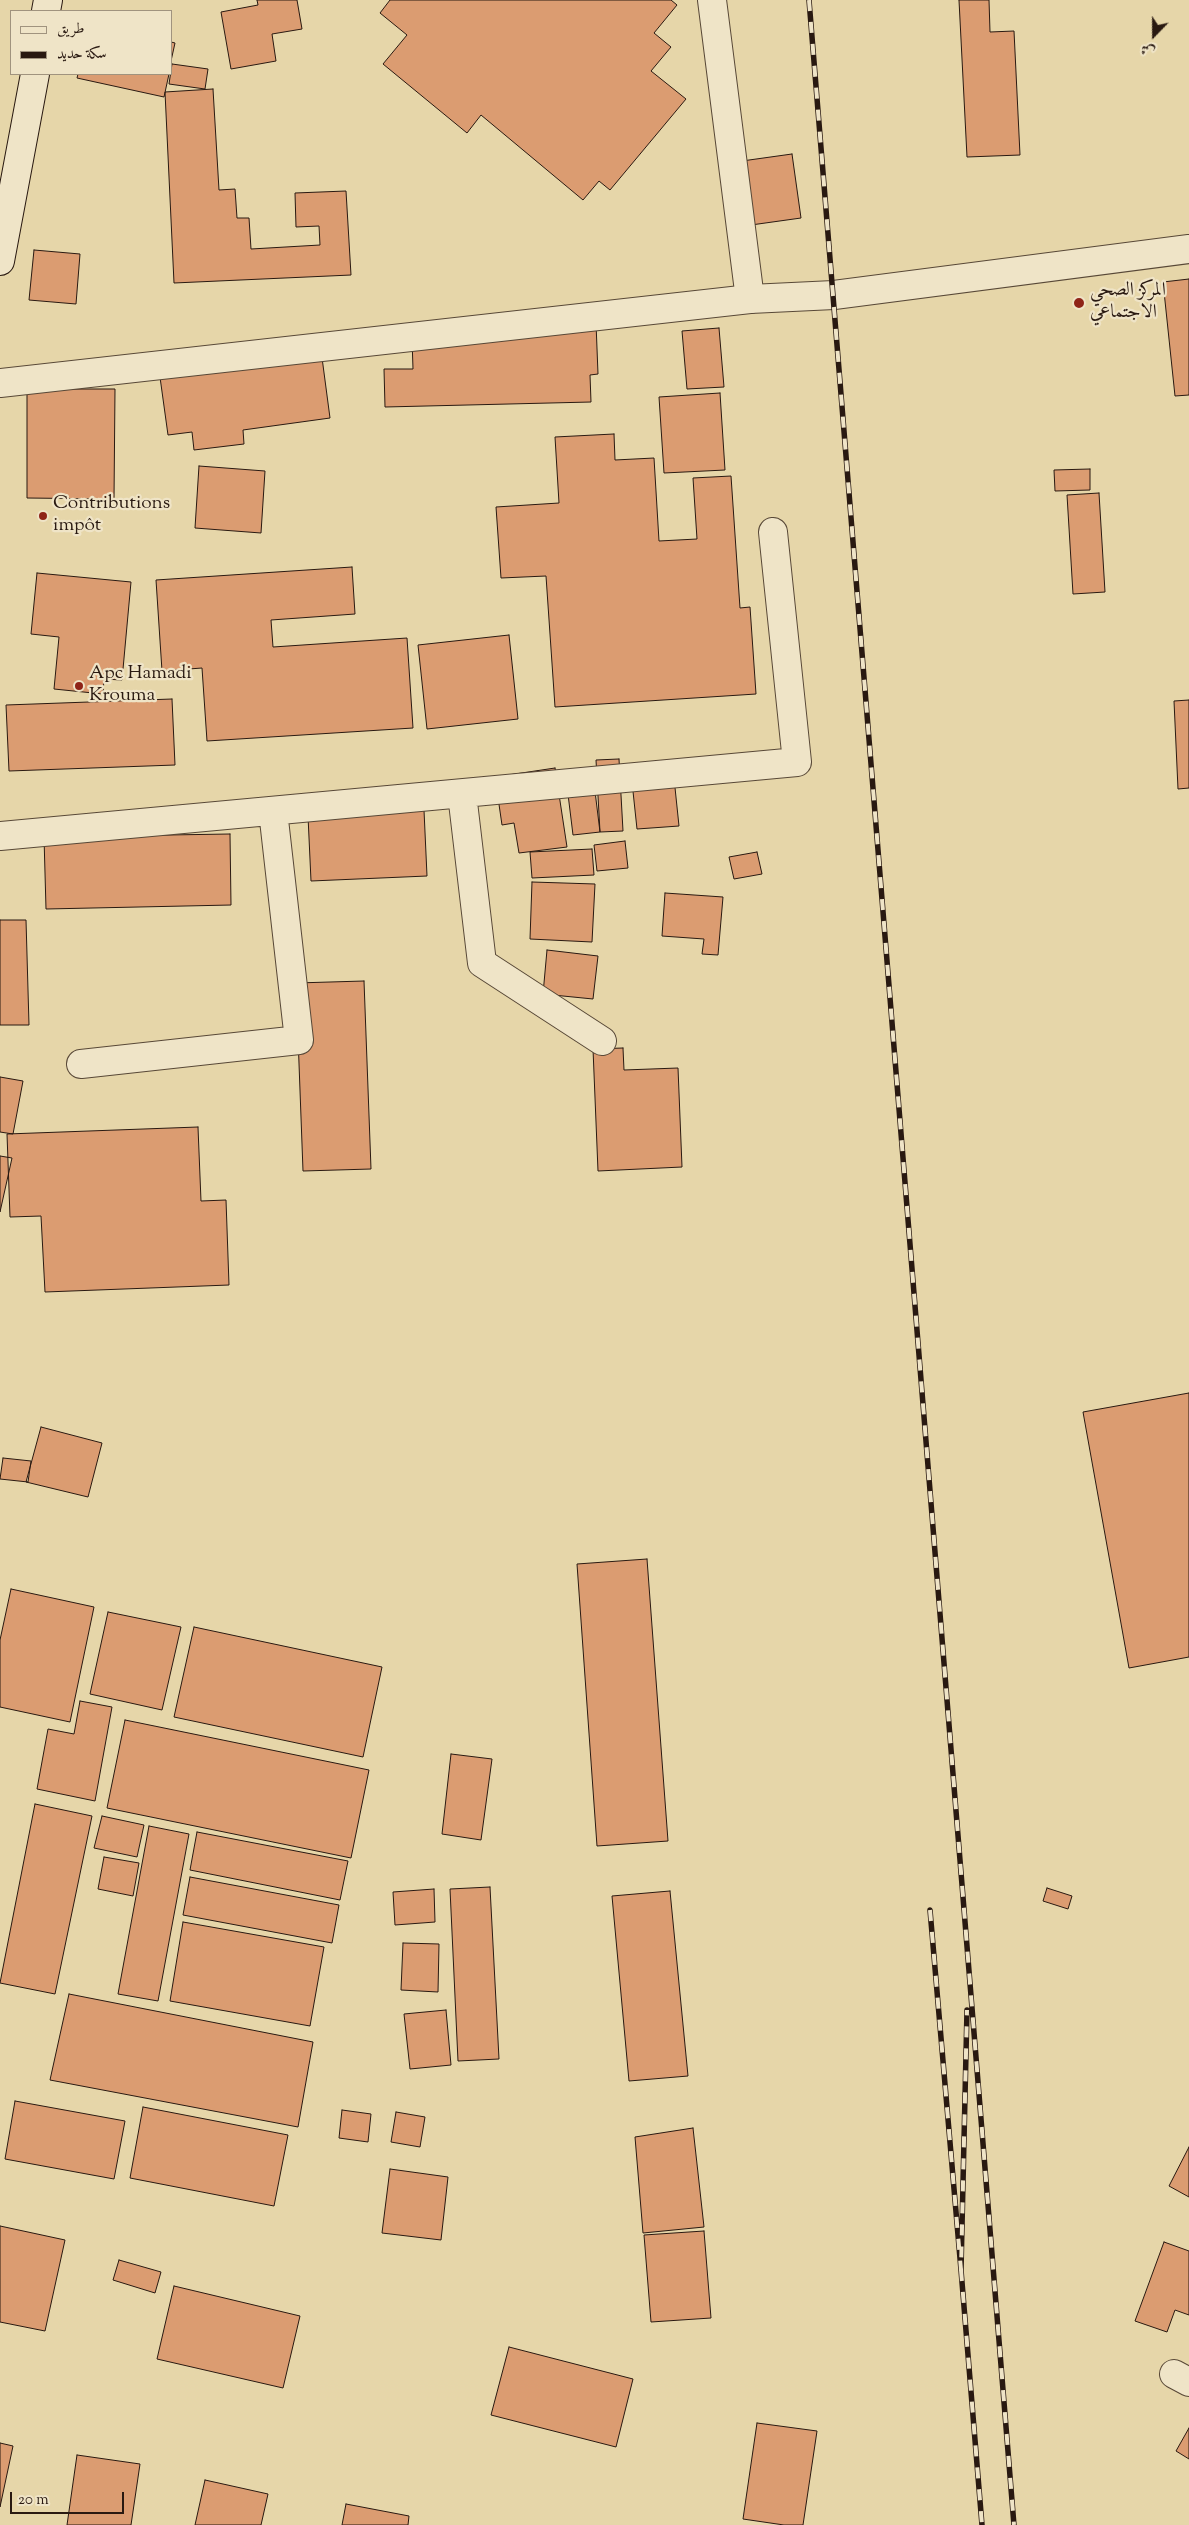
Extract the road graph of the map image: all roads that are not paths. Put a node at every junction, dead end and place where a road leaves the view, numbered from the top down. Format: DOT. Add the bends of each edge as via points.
graph roads {
  1 [pos="712,0"];
  2 [pos="35,75"];
  3 [pos="1189,249"];
  4 [pos="0,261"];
  5 [pos="750,299"];
  6 [pos="0,383"];
  7 [pos="773,532"];
  8 [pos="462,794"];
  9 [pos="273,811"];
  10 [pos="0,836"];
  11 [pos="602,1041"];
  12 [pos="81,1064"];
  1 -- 5 [label="street"];
  2 -- 4 [label="street"];
  3 -- 5 [label="street" via="834,295"];
  5 -- 6 [label="street"];
  7 -- 8 [label="street" via="797,762"];
  8 -- 9 [label="street"];
  8 -- 11 [label="street" via="482,963"];
  9 -- 10 [label="street"];
  9 -- 12 [label="street" via="299,1040"];
}
